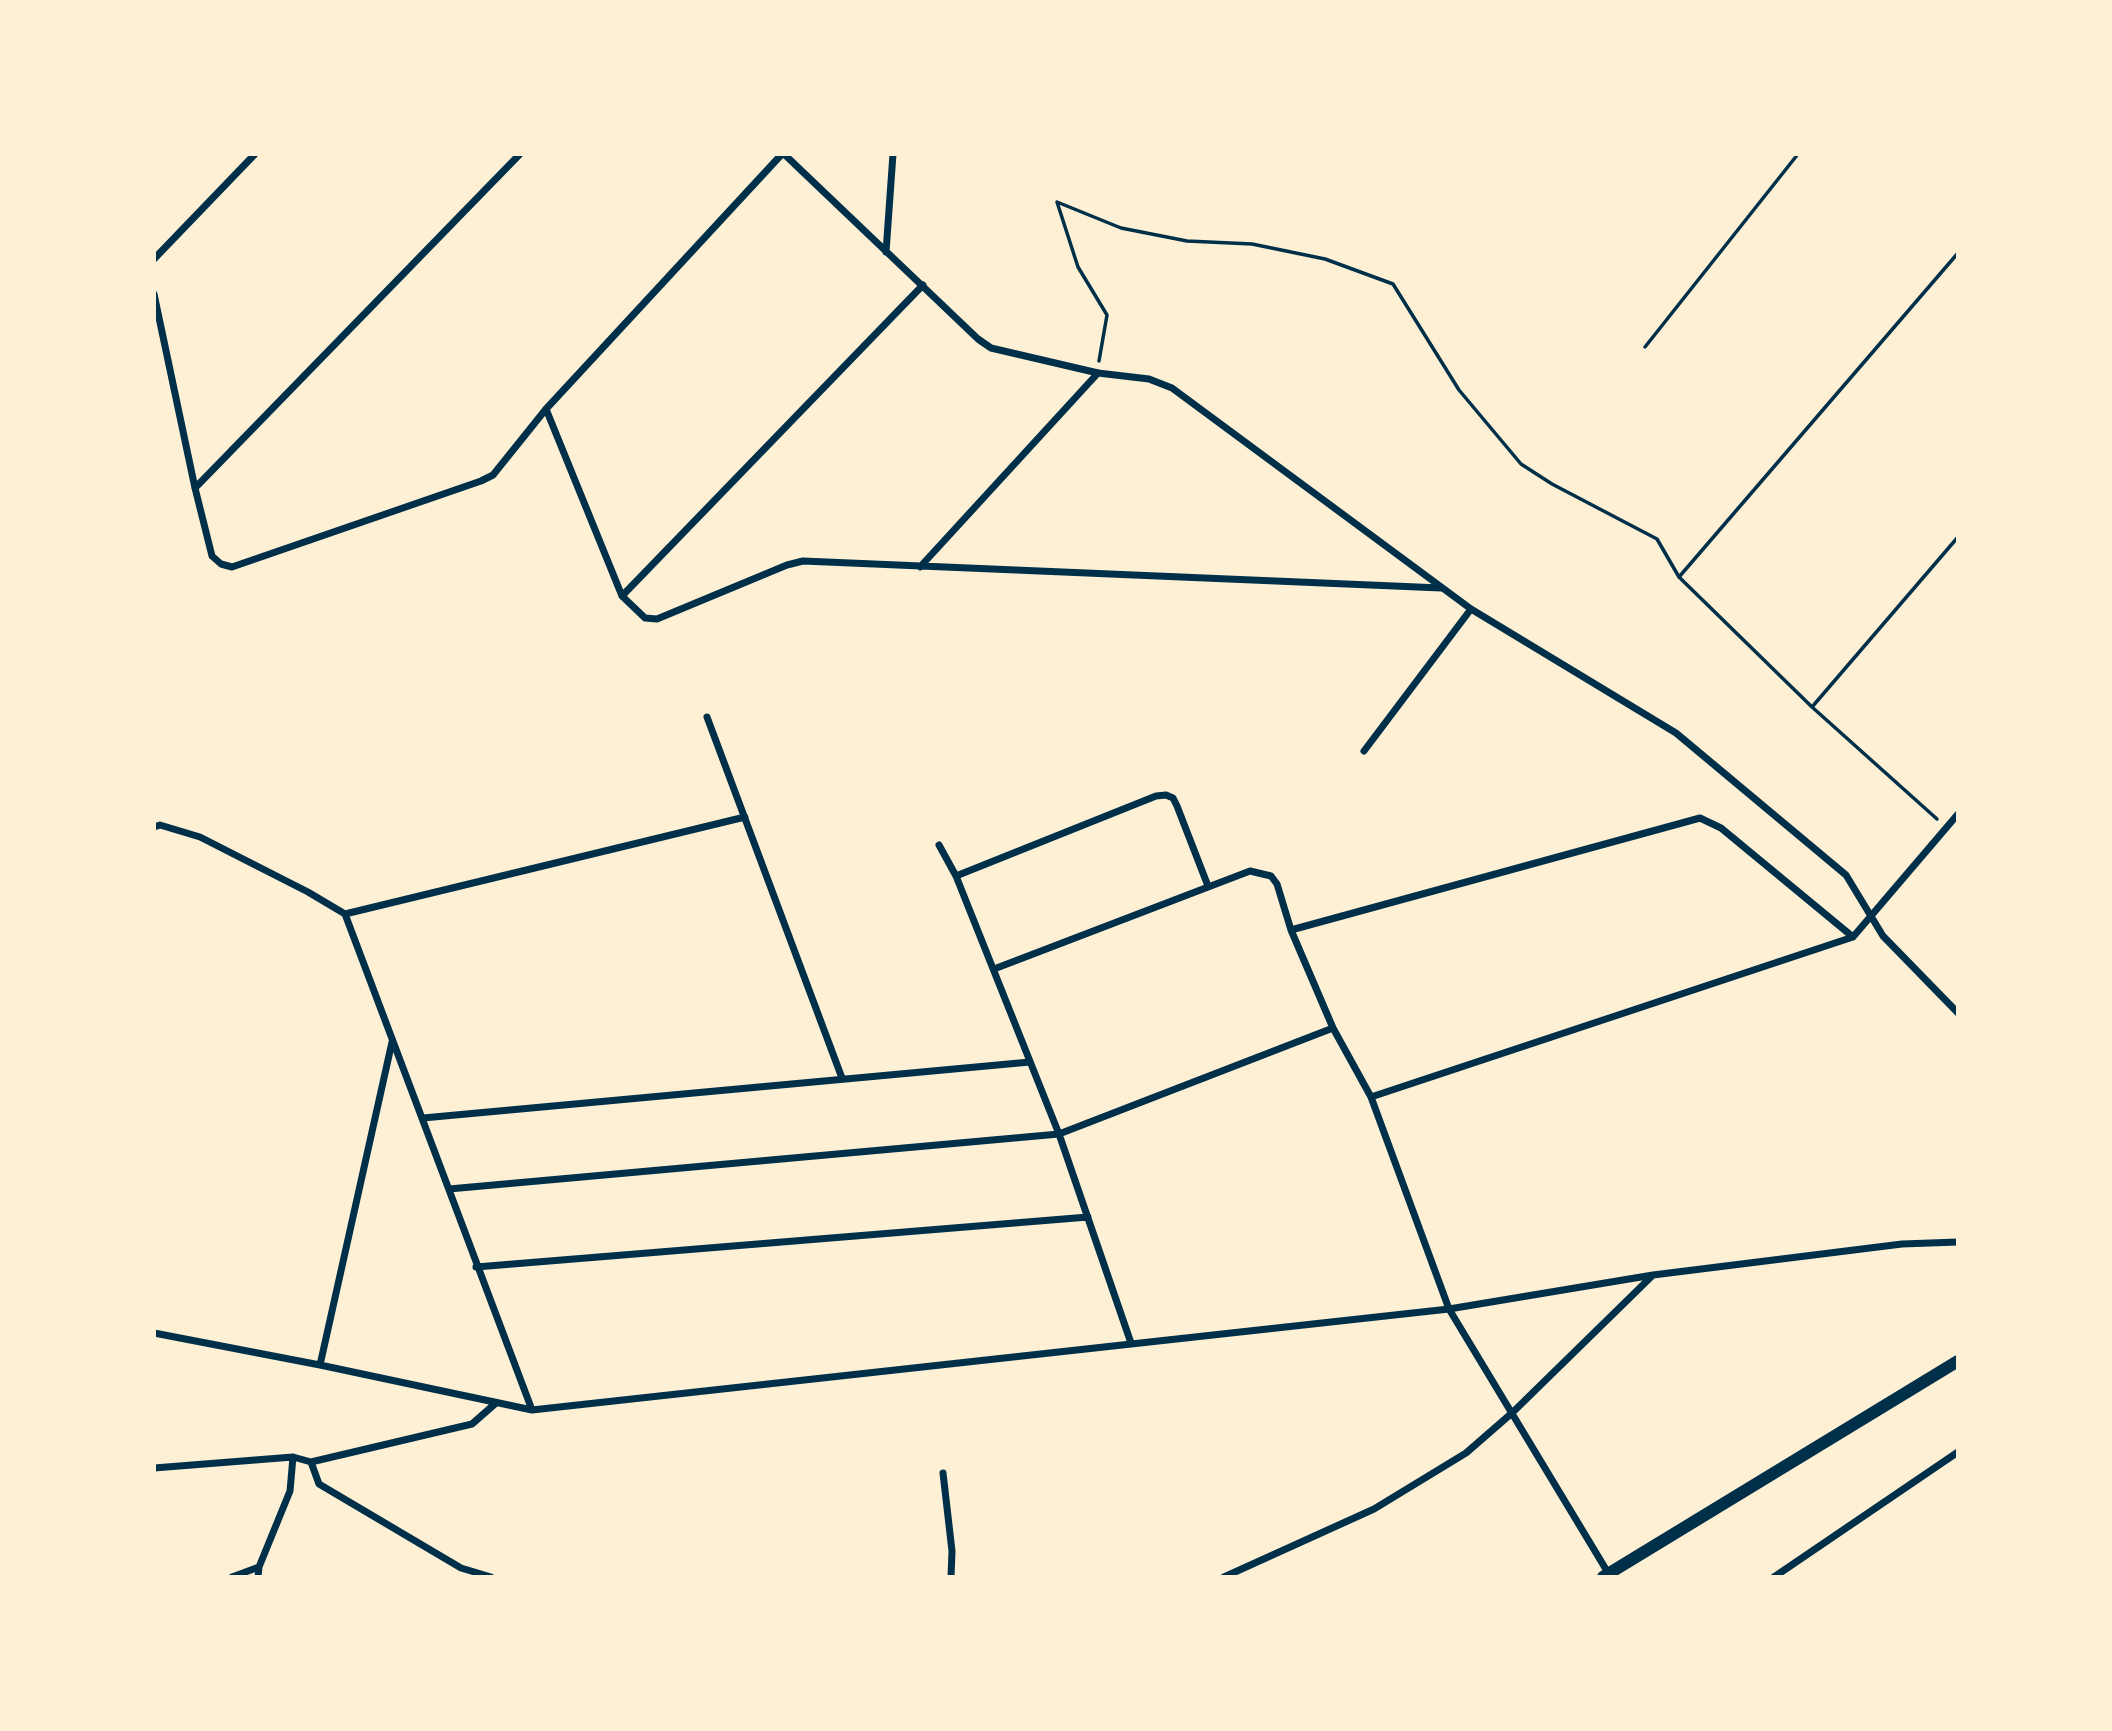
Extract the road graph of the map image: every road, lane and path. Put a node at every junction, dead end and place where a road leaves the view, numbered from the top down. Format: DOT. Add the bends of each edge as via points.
graph roads {
  1 [pos="255,154"];
  2 [pos="520,154"];
  3 [pos="783,154"];
  4 [pos="893,154"];
  5 [pos="1798,154"];
  6 [pos="886,252"];
  7 [pos="1958,253"];
  8 [pos="154,259"];
  9 [pos="923,285"];
  10 [pos="154,294"];
  11 [pos="1645,347"];
  12 [pos="1098,373"];
  13 [pos="546,409"];
  14 [pos="195,488"];
  15 [pos="1958,537"];
  16 [pos="920,567"];
  17 [pos="1679,577"];
  18 [pos="1443,589"];
  19 [pos="622,596"];
  20 [pos="1471,609"];
  21 [pos="1812,707"];
  22 [pos="707,717"];
  23 [pos="1364,751"];
  24 [pos="1958,814"];
  25 [pos="745,817"];
  26 [pos="154,827"];
  27 [pos="1947,828"];
  28 [pos="939,845"];
  29 [pos="956,876"];
  30 [pos="1208,886"];
  31 [pos="345,914"];
  32 [pos="1870,917"];
  33 [pos="1291,930"];
  34 [pos="1853,937"];
  35 [pos="993,969"];
  36 [pos="1958,1013"];
  37 [pos="1334,1028"];
  38 [pos="392,1041"];
  39 [pos="1030,1062"];
  40 [pos="842,1078"];
  41 [pos="1371,1097"];
  42 [pos="424,1118"];
  43 [pos="1059,1133"];
  44 [pos="449,1189"];
  45 [pos="1088,1217"];
  46 [pos="1958,1242"];
  47 [pos="476,1267"];
  48 [pos="1653,1275"];
  49 [pos="1449,1309"];
  50 [pos="154,1334"];
  51 [pos="1131,1343"];
  52 [pos="1958,1361"];
  53 [pos="320,1365"];
  54 [pos="496,1403"];
  55 [pos="532,1410"];
  56 [pos="1512,1413"];
  57 [pos="1958,1452"];
  58 [pos="293,1457"];
  59 [pos="310,1462"];
  60 [pos="154,1468"];
  61 [pos="943,1473"];
  62 [pos="259,1567"];
  63 [pos="461,1568"];
  64 [pos="1607,1576"];
  65 [pos="232,1577"];
  66 [pos="258,1577"];
  67 [pos="466,1577"];
  68 [pos="491,1577"];
  69 [pos="951,1577"];
  70 [pos="1223,1577"];
  71 [pos="1774,1577"];
  1 -- 8 [label="street"];
  2 -- 14 [label="street"];
  3 -- 6 [label="street"];
  3 -- 13 [label="street"];
  4 -- 6 [label="street"];
  5 -- 11 [label="path"];
  6 -- 9 [label="street"];
  7 -- 17 [label="path"];
  9 -- 12 [label="street" via="991,348"];
  9 -- 19 [label="street"];
  10 -- 14 [label="street"];
  12 -- 16 [label="street"];
  12 -- 17 [label="path" via="1107,315 1078,267 1057,202 1121,228 1187,241 1252,244 1325,259 1393,284 1459,390 1521,464 1657,539"];
  12 -- 18 [label="street" via="1149,379 1172,388"];
  13 -- 14 [label="street" via="494,475 232,567 212,556"];
  13 -- 19 [label="street"];
  15 -- 21 [label="path"];
  16 -- 18 [label="street"];
  16 -- 19 [label="street" via="803,561 657,619 645,618"];
  17 -- 21 [label="path"];
  18 -- 20 [label="street"];
  20 -- 23 [label="street"];
  20 -- 32 [label="street" via="1676,733 1846,875"];
  21 -- 27 [label="path"];
  22 -- 25 [label="street"];
  24 -- 27 [label="street"];
  25 -- 31 [label="street"];
  25 -- 40 [label="street"];
  26 -- 31 [label="street" via="200,837"];
  27 -- 32 [label="street"];
  28 -- 29 [label="street"];
  29 -- 30 [label="street" via="1166,795 1177,806"];
  29 -- 35 [label="street"];
  30 -- 33 [label="street" via="1250,871 1271,876 1278,884"];
  30 -- 35 [label="street"];
  31 -- 38 [label="street"];
  32 -- 34 [label="street"];
  32 -- 36 [label="street"];
  33 -- 34 [label="street" via="1700,818 1721,828"];
  33 -- 37 [label="street"];
  34 -- 41 [label="street"];
  35 -- 39 [label="street"];
  37 -- 41 [label="street"];
  37 -- 43 [label="street"];
  38 -- 42 [label="street"];
  38 -- 53 [label="street"];
  39 -- 40 [label="street"];
  39 -- 43 [label="street"];
  40 -- 42 [label="street"];
  41 -- 49 [label="street"];
  42 -- 44 [label="street"];
  43 -- 44 [label="street"];
  43 -- 45 [label="street"];
  44 -- 47 [label="street"];
  45 -- 47 [label="street"];
  45 -- 51 [label="street"];
  46 -- 48 [label="street" via="1902,1244"];
  47 -- 55 [label="street"];
  48 -- 49 [label="street"];
  48 -- 56 [label="street"];
  49 -- 51 [label="street"];
  49 -- 56 [label="street"];
  50 -- 53 [label="street"];
  51 -- 55 [label="street"];
  52 -- 64 [label="street"];
  53 -- 54 [label="street"];
  54 -- 55 [label="street"];
  54 -- 59 [label="street" via="472,1424"];
  56 -- 64 [label="street"];
  56 -- 70 [label="street" via="1466,1453 1374,1509"];
  57 -- 71 [label="street"];
  58 -- 59 [label="street"];
  58 -- 60 [label="street"];
  58 -- 62 [label="street" via="290,1491"];
  59 -- 63 [label="street" via="319,1484"];
  61 -- 69 [label="street"];
  62 -- 65 [label="street"];
  62 -- 66 [label="street"];
  63 -- 67 [label="street"];
  63 -- 68 [label="street"];
}
